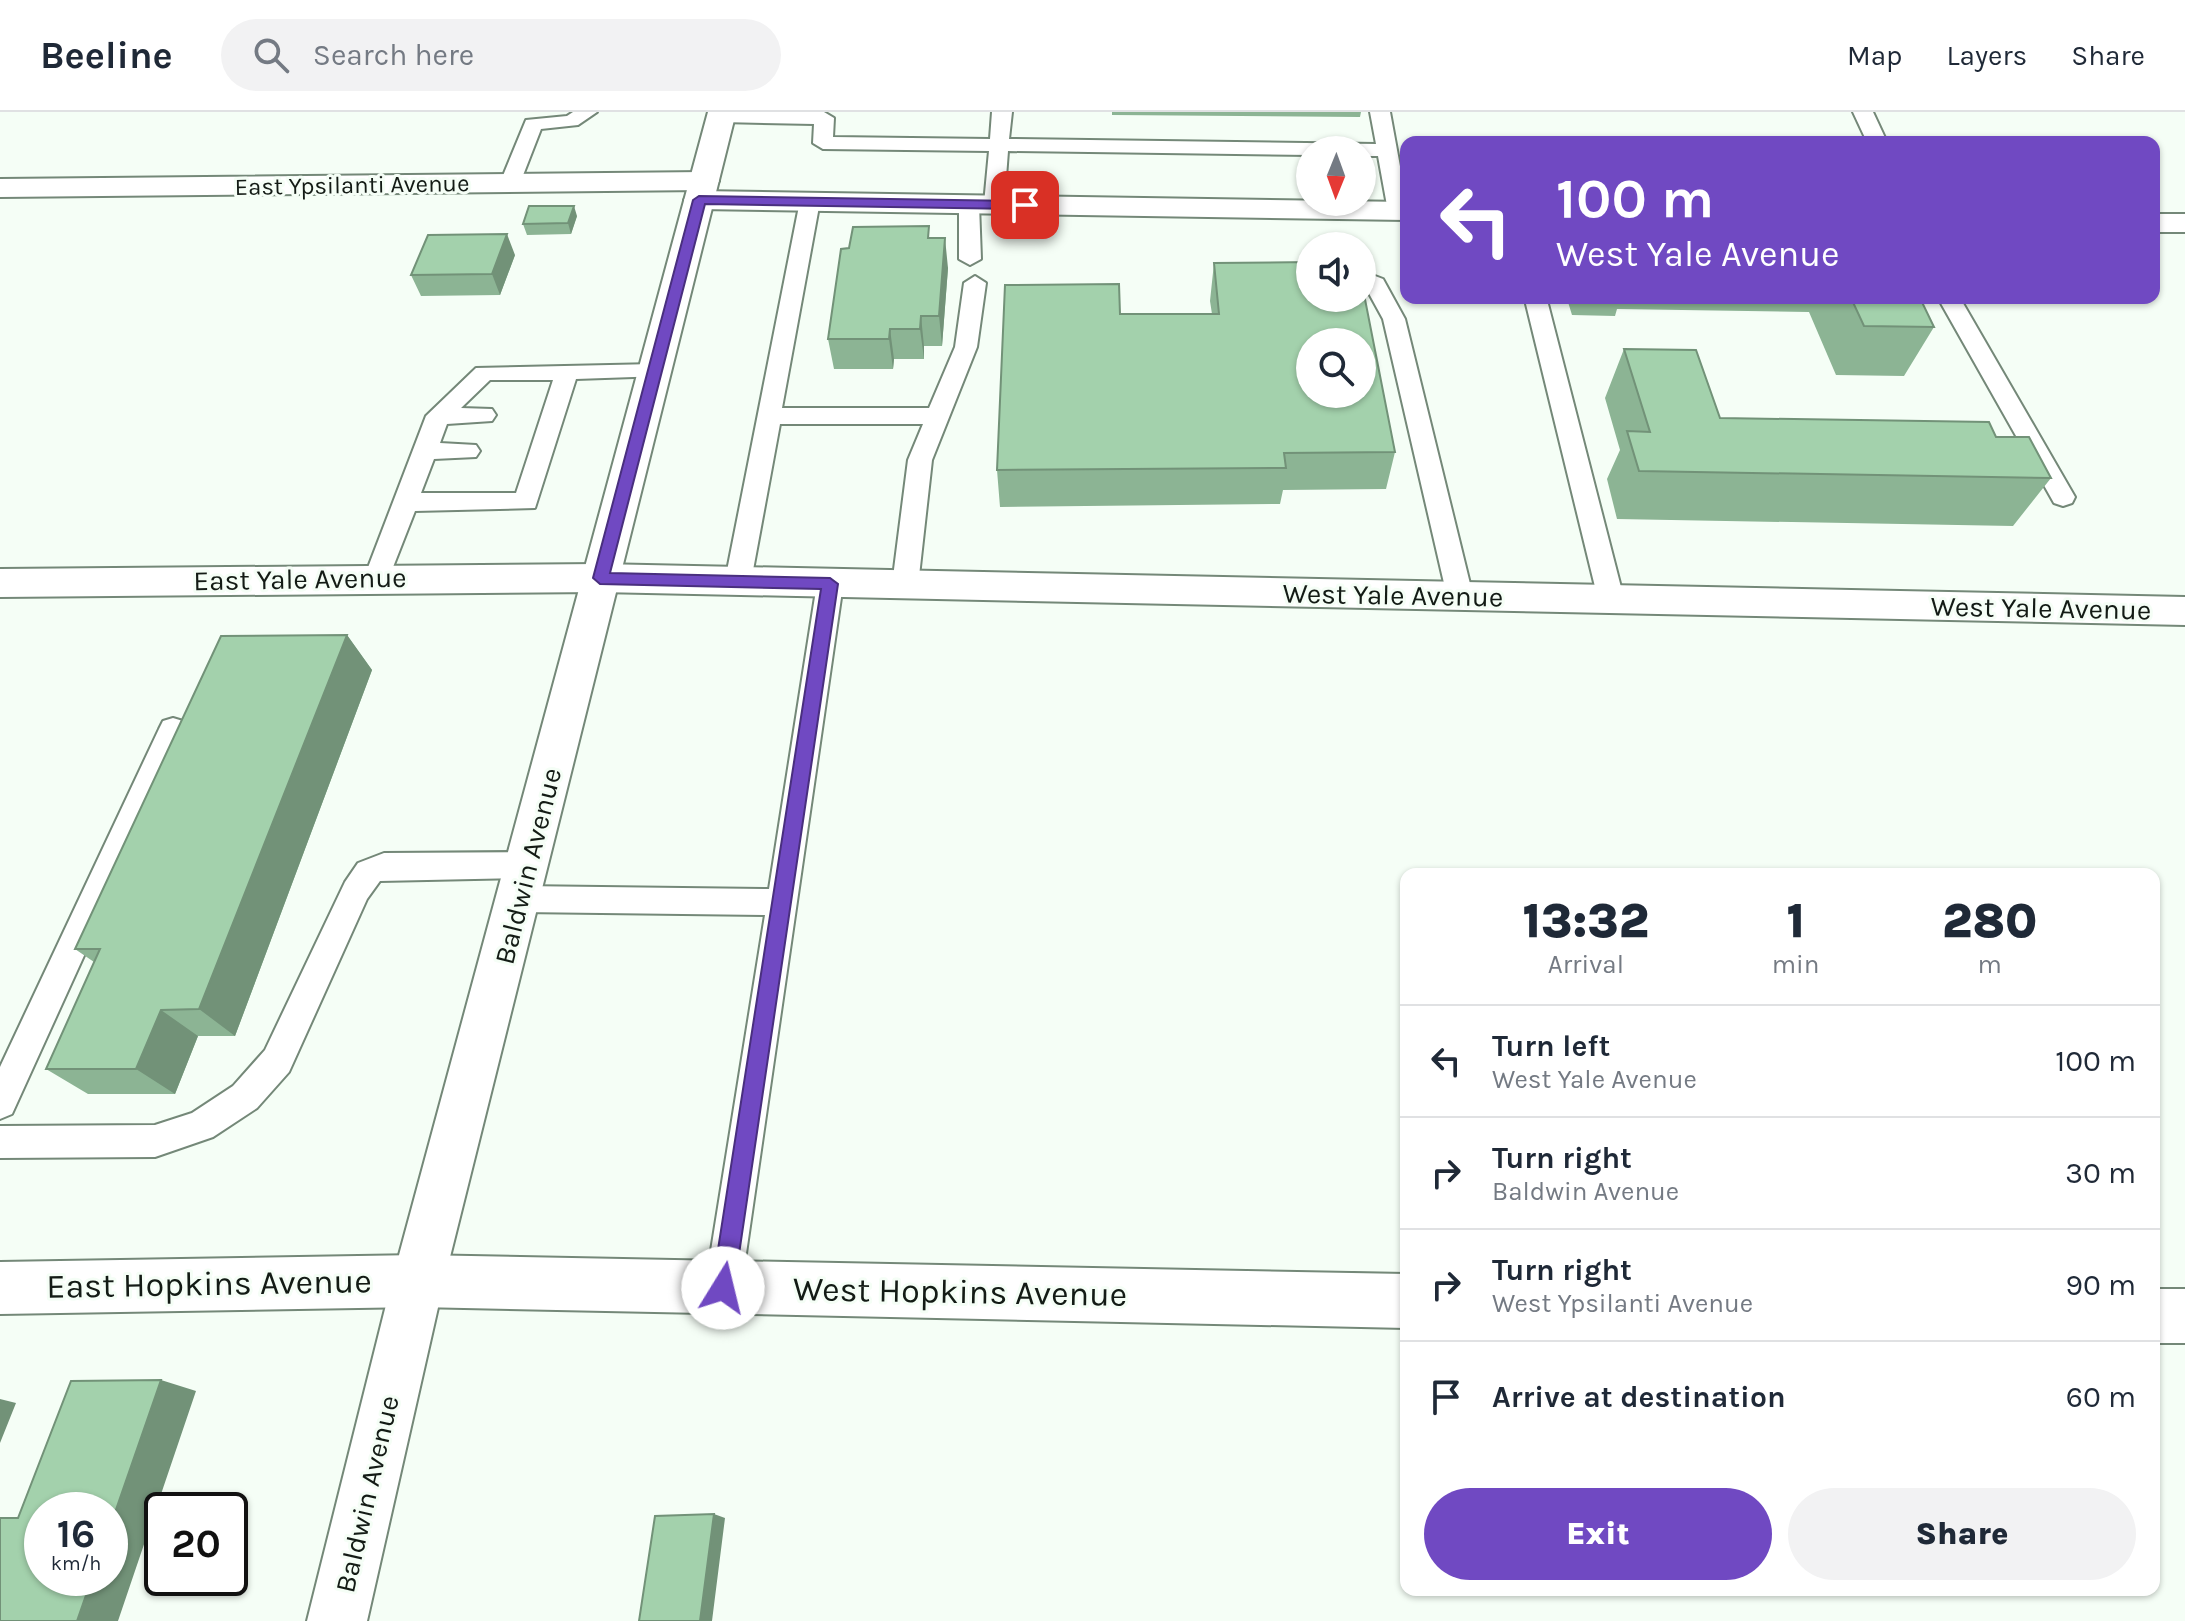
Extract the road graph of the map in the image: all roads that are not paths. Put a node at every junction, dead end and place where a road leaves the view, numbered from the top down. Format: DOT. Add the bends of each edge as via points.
graph roads {
  1 [pos="587,112"];
  2 [pos="1002,112"];
  3 [pos="1380,112"];
  4 [pos="1863,112"];
  5 [pos="722,114"];
  6 [pos="1874,136"];
  7 [pos="1000,144"];
  8 [pos="1387,150"];
  9 [pos="510,183"];
  10 [pos="0,188"];
  11 [pos="702,191"];
  12 [pos="810,201"];
  13 [pos="1400,203"];
  14 [pos="982,204"];
  15 [pos="1400,211"];
  16 [pos="2160,223"];
  17 [pos="2185,223"];
  18 [pos="1376,286"];
  19 [pos="1537,304"];
  20 [pos="1952,304"];
  21 [pos="655,371"];
  22 [pos="567,373"];
  23 [pos="484,415"];
  24 [pos="438,416"];
  25 [pos="768,416"];
  26 [pos="938,416"];
  27 [pos="425,451"];
  28 [pos="468,451"];
  29 [pos="2063,497"];
  30 [pos="406,502"];
  31 [pos="377,578"];
  32 [pos="600,578"];
  33 [pos="738,581"];
  34 [pos="0,583"];
  35 [pos="830,584"];
  36 [pos="905,585"];
  37 [pos="1460,596"];
  38 [pos="1611,599"];
  39 [pos="2185,611"];
  40 [pos="173,729"];
  41 [pos="524,882"];
  42 [pos="782,902"];
  43 [pos="0,1103"];
  44 [pos="0,1142"];
  45 [pos="418,1281"];
  46 [pos="0,1288"];
  47 [pos="723,1288"];
  48 [pos="1400,1301"];
  49 [pos="2160,1316"];
  50 [pos="2185,1316"];
  51 [pos="337,1621"];
  1 -- 9 [label="lane" via="571,121 533,124"];
  2 -- 7 [label="lane"];
  3 -- 8 [label="lane"];
  4 -- 6 [label="lane"];
  5 -- 7 [label="lane" via="824,118 823,143"];
  5 -- 11 [label="street, Baldwin Avenue"];
  7 -- 8 [label="lane"];
  7 -- 14 [label="lane"];
  8 -- 13 [label="lane"];
  9 -- 10 [label="street, East Ypsilanti Avenue"];
  9 -- 11 [label="street, East Ypsilanti Avenue"];
  11 -- 12 [label="street, East Ypsilanti Avenue"];
  11 -- 21 [label="street, Baldwin Avenue"];
  12 -- 14 [label="street, East Ypsilanti Avenue"];
  12 -- 25 [label="lane"];
  14 -- 15 [label="street, East Ypsilanti Avenue"];
  14 -- 26 [label="lane" via="966,347"];
  16 -- 17 [label="street"];
  18 -- 37 [label="lane" via="1394,319"];
  19 -- 38 [label="lane"];
  20 -- 29 [label="lane"];
  21 -- 22 [label="lane"];
  21 -- 32 [label="street, Baldwin Avenue"];
  22 -- 24 [label="lane" via="484,373"];
  22 -- 30 [label="lane" via="542,415 530,451 526,502"];
  23 -- 24 [label="lane"];
  24 -- 27 [label="lane"];
  25 -- 26 [label="lane"];
  25 -- 33 [label="lane"];
  26 -- 36 [label="lane" via="920,460"];
  27 -- 28 [label="lane"];
  27 -- 30 [label="lane"];
  30 -- 31 [label="lane"];
  31 -- 32 [label="street, East Yale Avenue"];
  31 -- 34 [label="street, East Yale Avenue"];
  32 -- 33 [label="street, West Yale Avenue"];
  32 -- 41 [label="street, Baldwin Avenue"];
  33 -- 35 [label="street, West Yale Avenue"];
  35 -- 36 [label="street, West Yale Avenue"];
  35 -- 42 [label="lane"];
  36 -- 37 [label="street, West Yale Avenue"];
  37 -- 38 [label="street, West Yale Avenue"];
  38 -- 39 [label="street, West Yale Avenue"];
  40 -- 43 [label="lane"];
  41 -- 42 [label="lane"];
  41 -- 44 [label="lane" via="384,866 369,872 277,1061 245,1097 201,1126 155,1141"];
  41 -- 45 [label="street, Baldwin Avenue"];
  42 -- 47 [label="lane"];
  45 -- 46 [label="street, East Hopkins Avenue"];
  45 -- 47 [label="street, West Hopkins Avenue"];
  45 -- 51 [label="street, Baldwin Avenue"];
  47 -- 48 [label="street, West Hopkins Avenue"];
  49 -- 50 [label="street"];
}
